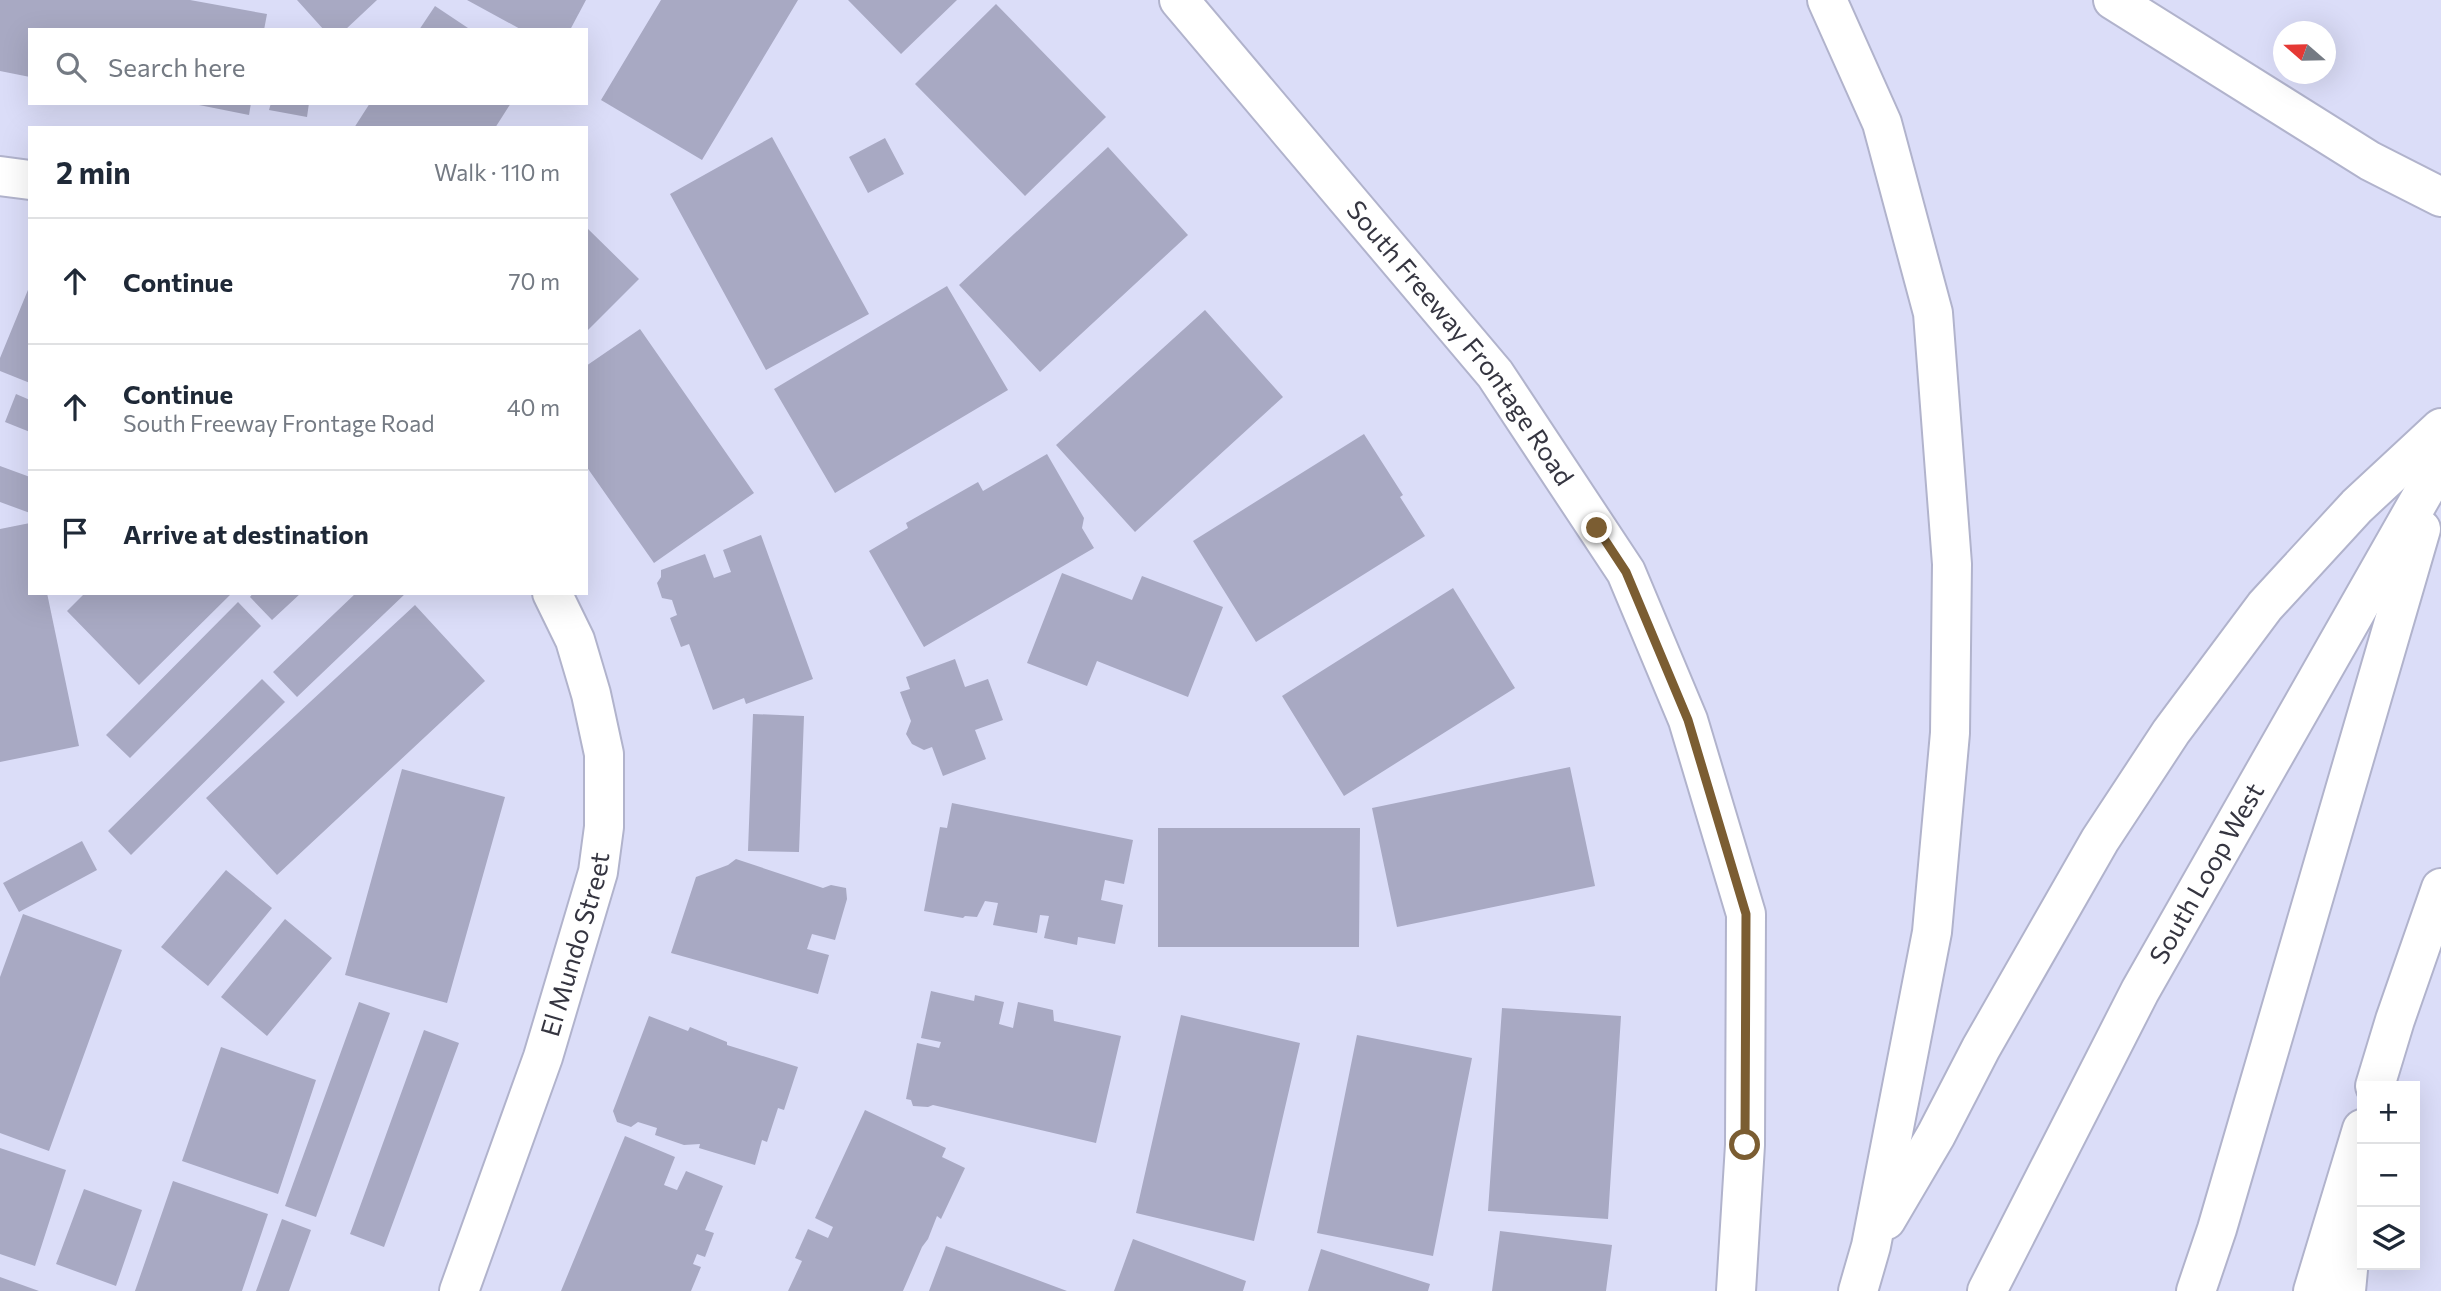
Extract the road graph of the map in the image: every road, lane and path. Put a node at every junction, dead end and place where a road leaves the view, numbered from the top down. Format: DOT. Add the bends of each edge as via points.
graph roads {
  1 [pos="1180,0"];
  2 [pos="1827,0"];
  3 [pos="2113,0"];
  4 [pos="0,176"];
  5 [pos="28,180"];
  6 [pos="2441,197"];
  7 [pos="2441,428"];
  8 [pos="2440,466"];
  9 [pos="553,595"];
  10 [pos="2441,888"];
  11 [pos="2377,1081"];
  12 [pos="2357,1144"];
  13 [pos="2360,1144"];
  14 [pos="1871,1246"];
  15 [pos="459,1291"];
  16 [pos="1736,1291"];
  17 [pos="1858,1291"];
  18 [pos="1987,1291"];
  19 [pos="2196,1291"];
  20 [pos="2313,1291"];
  21 [pos="2346,1291"];
  1 -- 16 [label="main road, South Freeway Frontage Road" via="1495,374 1626,572 1688,720 1746,914 1745,1145"];
  2 -- 14 [label="main road" via="1882,123 1933,313 1952,565 1950,733 1932,932"];
  3 -- 6 [label="main road" via="2370,161"];
  4 -- 5 [label="main road"];
  7 -- 14 [label="main road" via="2357,506 2265,606 2157,754 2100,839"];
  8 -- 18 [label="main road, South Loop West" via="2140,991"];
  8 -- 19 [label="main road"];
  9 -- 15 [label="main road, El Mundo Street" via="575,640 591,694 604,754 604,827 592,894 543,1057"];
  10 -- 11 [label="main road"];
  12 -- 20 [label="main road"];
  13 -- 21 [label="main road"];
  14 -- 17 [label="main road"];
}
